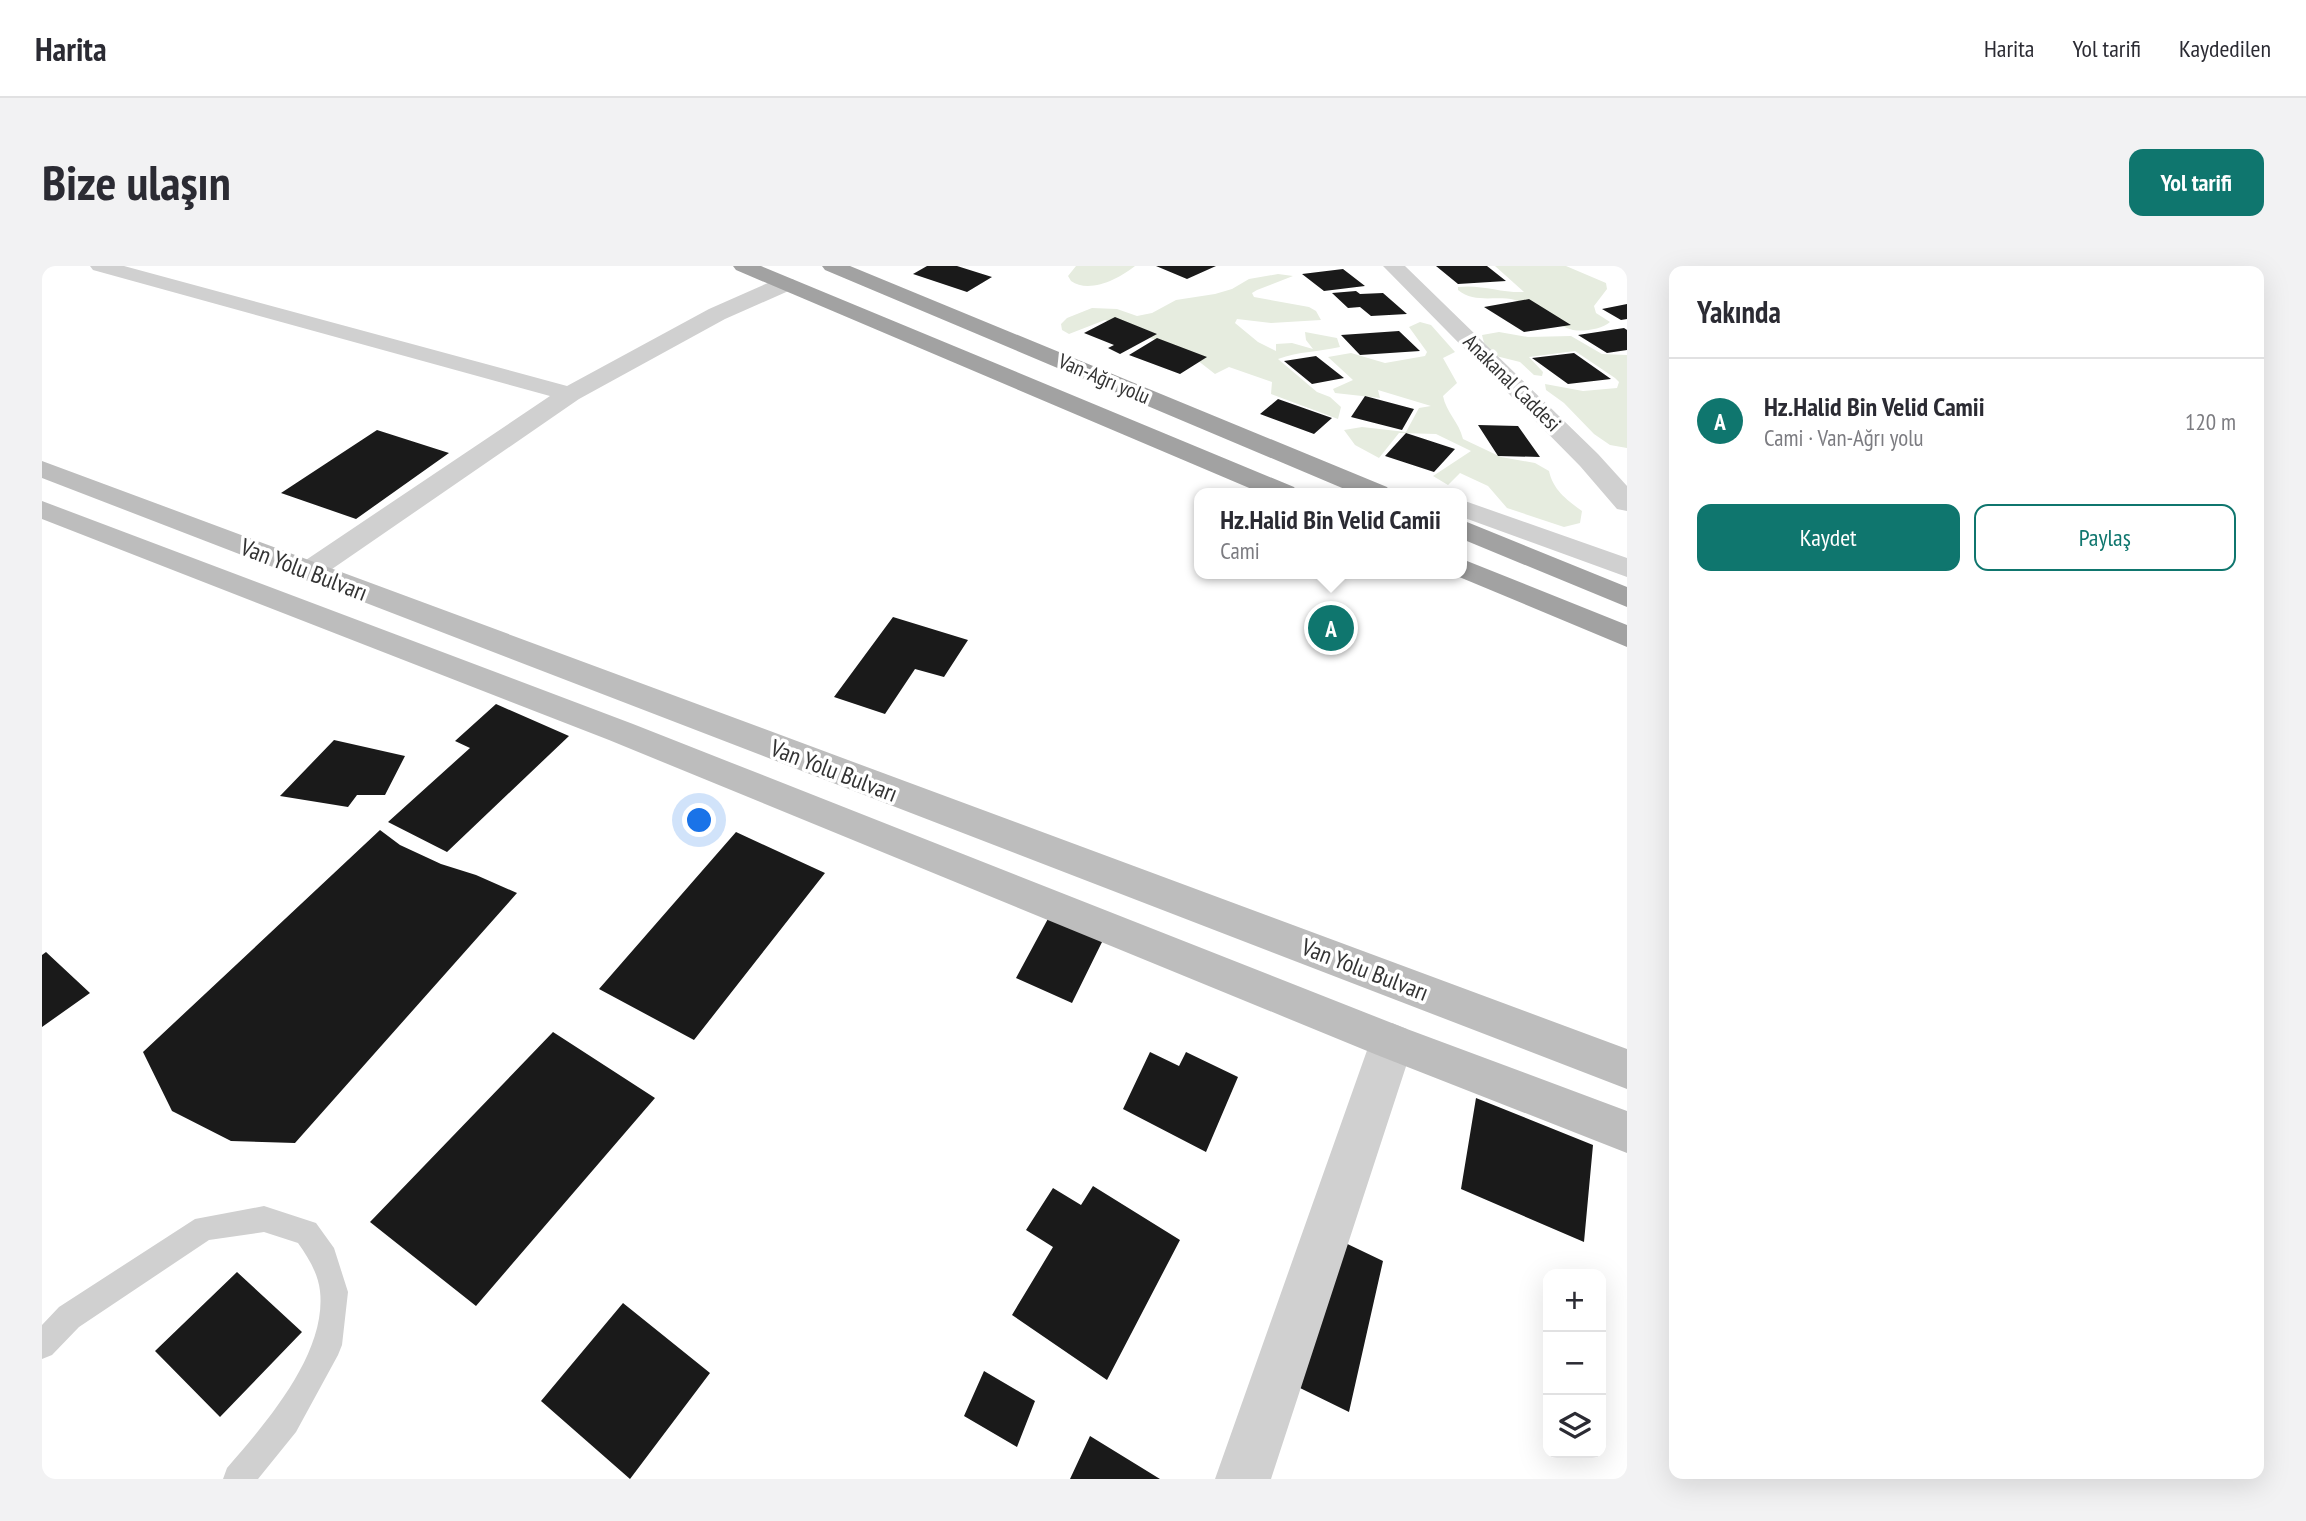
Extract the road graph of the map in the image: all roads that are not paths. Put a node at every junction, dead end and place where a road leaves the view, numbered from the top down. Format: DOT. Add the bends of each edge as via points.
graph roads {
  1 [pos="100,266"];
  2 [pos="743,266"];
  3 [pos="832,266"];
  4 [pos="1393,266"];
  5 [pos="785,284"];
  6 [pos="570,394"];
  7 [pos="42,469"];
  8 [pos="1272,488"];
  9 [pos="1365,488"];
  10 [pos="1627,503"];
  11 [pos="42,509"];
  12 [pos="1467,519"];
  13 [pos="1467,520"];
  14 [pos="1627,568"];
  15 [pos="1467,570"];
  16 [pos="309,572"];
  17 [pos="1627,598"];
  18 [pos="1627,637"];
  19 [pos="1392,1042"];
  20 [pos="1627,1069"];
  21 [pos="1627,1132"];
  22 [pos="42,1345"];
  23 [pos="238,1479"];
  24 [pos="1244,1479"];
  1 -- 6 [label="street"];
  2 -- 5 [label="highway"];
  3 -- 9 [label="highway, Van-Ağrı yolu"];
  4 -- 10 [label="street, Anakanal Caddesi"];
  5 -- 6 [label="street" via="717,314"];
  5 -- 8 [label="highway"];
  6 -- 16 [label="street"];
  7 -- 16 [label="main road, Van Yolu Bulvarı"];
  11 -- 19 [label="main road" via="621,732"];
  12 -- 14 [label="street"];
  13 -- 17 [label="highway"];
  15 -- 18 [label="highway"];
  16 -- 20 [label="main road, Van Yolu Bulvarı"];
  19 -- 21 [label="main road"];
  19 -- 24 [label="street"];
  22 -- 23 [label="lane" via="69,1317 204,1228 264,1219 307,1232 324,1258 334,1292 328,1345 286,1422"];
}
